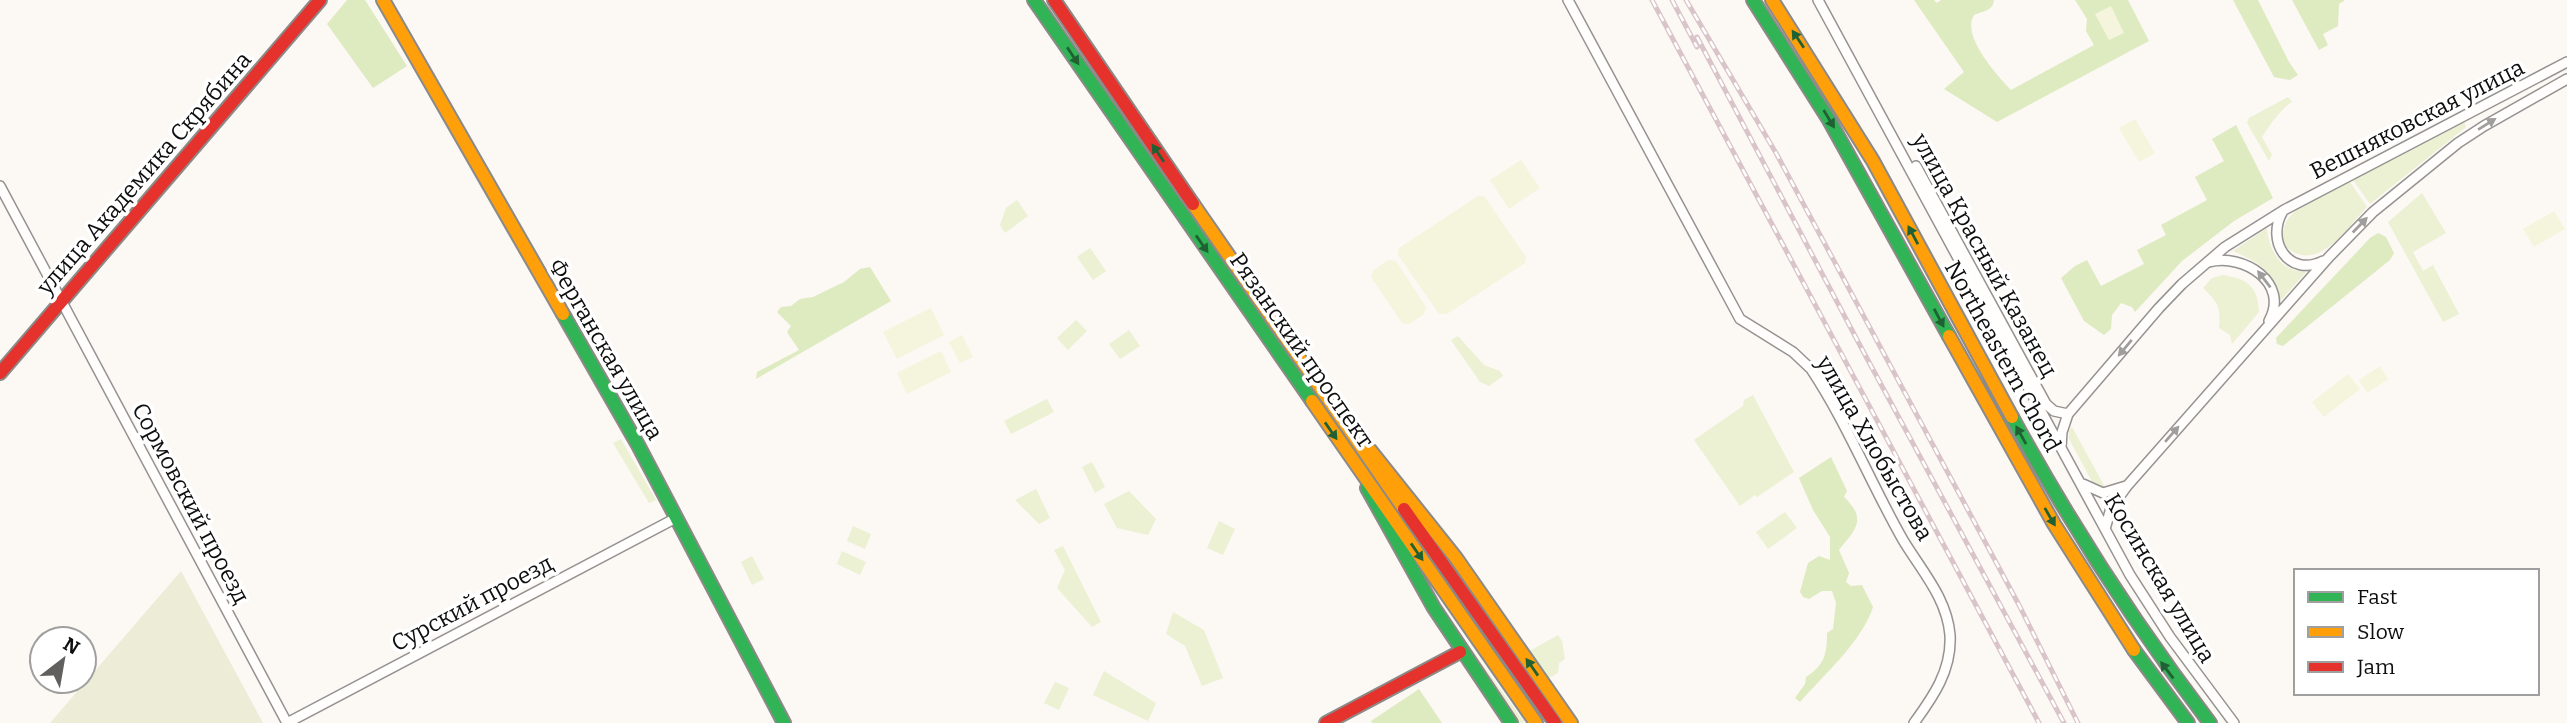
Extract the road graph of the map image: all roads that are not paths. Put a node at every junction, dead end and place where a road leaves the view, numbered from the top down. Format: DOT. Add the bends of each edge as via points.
graph roads {
  1 [pos="320,0"];
  2 [pos="383,0"];
  3 [pos="1034,0"];
  4 [pos="1054,0"];
  5 [pos="1568,0"];
  6 [pos="1753,0"];
  7 [pos="1772,0"];
  8 [pos="1818,0"];
  9 [pos="2567,62"];
  10 [pos="2567,79"];
  11 [pos="1888,127"];
  12 [pos="0,186"];
  13 [pos="2284,210"];
  14 [pos="2329,257"];
  15 [pos="2206,263"];
  16 [pos="62,301"];
  17 [pos="2258,337"];
  18 [pos="0,373"];
  19 [pos="1321,391"];
  20 [pos="2068,414"];
  21 [pos="2061,448"];
  22 [pos="1350,456"];
  23 [pos="2082,484"];
  24 [pos="2127,486"];
  25 [pos="676,518"];
  26 [pos="2105,529"];
  27 [pos="1460,652"];
  28 [pos="287,723"];
  29 [pos="784,723"];
  30 [pos="1326,723"];
  31 [pos="1511,723"];
  32 [pos="1536,723"];
  33 [pos="1555,723"];
  34 [pos="1571,723"];
  35 [pos="1914,723"];
  36 [pos="2188,723"];
  37 [pos="2210,723"];
  38 [pos="2234,723"];
  1 -- 16 [label="main road, улица Академика Скрябина"];
  2 -- 25 [label="main road, Ферганская улица"];
  3 -- 22 [label="main road, Рязанский проспект, one-way"];
  19 -- 4 [label="main road, Рязанский проспект, one-way"];
  5 -- 35 [label="street, улица Хлобыстова" via="1740,319 1793,352 1811,369 1938,597 1950,634 1949,658 1937,689"];
  6 -- 36 [label="main road, Northeastern Chord, one-way" via="1852,158 1981,397 2089,583 2149,674"];
  37 -- 7 [label="main road, Northeastern Chord, one-way" via="2110,587 2027,446 1873,161"];
  8 -- 11 [label="street, улица Красный Казанец"];
  9 -- 13 [label="street, Вешняковская улица"];
  14 -- 10 [label="street, Вешняковская улица, one-way" via="2393,194 2458,143"];
  11 -- 20 [label="street, улица Красный Казанец" via="1920,174 2046,404"];
  11 -- 21 [label="street, улица Красный Казанец"];
  12 -- 16 [label="street, Сормовский проезд"];
  13 -- 14 [label="street" via="2276,228 2281,252 2311,266"];
  13 -- 15 [label="street, Вешняковская улица"];
  14 -- 17 [label="street, Вешняковская улица"];
  17 -- 15 [label="street, Вешняковская улица, one-way" via="2275,307 2270,285 2243,262 2222,258"];
  15 -- 20 [label="street, Вешняковская улица, one-way" via="2159,308"];
  16 -- 18 [label="main road, улица Академика Скрябина"];
  16 -- 28 [label="street, Сормовский проезд"];
  24 -- 17 [label="street, Вешняковская улица, one-way"];
  19 -- 33 [label="main road, Рязанский проспект"];
  34 -- 19 [label="main road, one-way" via="1456,558"];
  20 -- 21 [label="street, Вешняковская улица"];
  21 -- 23 [label="street, улица Красный Казанец"];
  22 -- 27 [label="main road" via="1402,557"];
  22 -- 32 [label="main road, Рязанский проспект, one-way"];
  23 -- 24 [label="street" via="2103,493"];
  23 -- 26 [label="street, Косинская улица"];
  24 -- 26 [label="street, Вешняковская улица" via="2111,509"];
  25 -- 28 [label="street, Сурский проезд"];
  25 -- 29 [label="main road, Ферганская улица"];
  26 -- 38 [label="street, Косинская улица" via="2170,637"];
  27 -- 30 [label="main road"];
  27 -- 31 [label="main road"];
}
